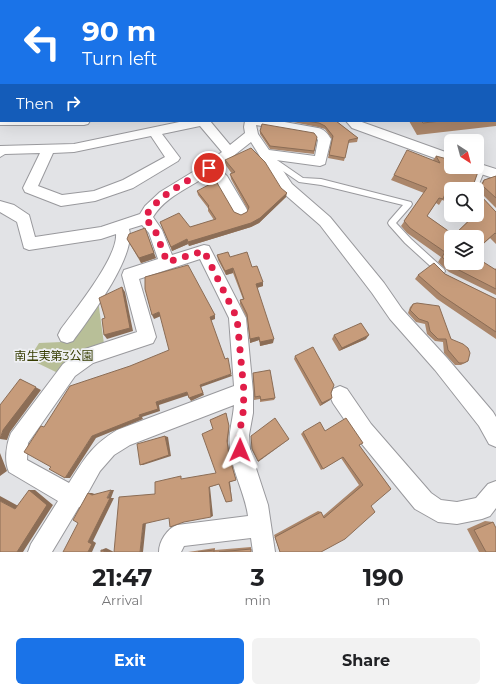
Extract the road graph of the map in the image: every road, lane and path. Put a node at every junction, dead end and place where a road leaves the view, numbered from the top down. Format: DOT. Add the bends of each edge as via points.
graph roads {
  1 [pos="198,122"];
  2 [pos="204,122"];
  3 [pos="353,122"];
  4 [pos="253,125"];
  5 [pos="154,131"];
  6 [pos="49,148"];
  7 [pos="0,152"];
  8 [pos="229,152"];
  9 [pos="266,154"];
  10 [pos="444,156"];
  11 [pos="209,168"];
  12 [pos="484,170"];
  13 [pos="496,174"];
  14 [pos="0,206"];
  15 [pos="241,212"];
  16 [pos="145,218"];
  17 [pos="121,226"];
  18 [pos="167,262"];
  19 [pos="445,275"];
  20 [pos="67,335"];
  21 [pos="244,392"];
  22 [pos="340,396"];
  23 [pos="496,437"];
  24 [pos="496,492"];
  25 [pos="74,498"];
  26 [pos="261,526"];
  27 [pos="39,552"];
  28 [pos="170,552"];
  29 [pos="264,552"];
  1 -- 5 [label="street"];
  2 -- 8 [label="street"];
  3 -- 10 [label="street"];
  4 -- 8 [label="street"];
  4 -- 9 [label="street"];
  4 -- 9 [label="street" via="318,132 325,139 320,161"];
  5 -- 6 [label="street" via="74,148"];
  5 -- 6 [label="street" via="173,158 128,184 95,196 61,201 30,188"];
  6 -- 7 [label="street"];
  8 -- 11 [label="street"];
  9 -- 19 [label="lane" via="301,180 321,182 408,204 392,223"];
  9 -- 23 [label="street" via="287,188 325,221 396,314 486,419"];
  11 -- 15 [label="street" via="222,180"];
  11 -- 16 [label="street" via="158,201 149,209"];
  12 -- 13 [label="street"];
  14 -- 17 [label="street" via="24,219 30,244 101,233"];
  16 -- 17 [label="street"];
  16 -- 18 [label="street" via="155,230"];
  17 -- 20 [label="street" via="124,236 118,255 98,292"];
  18 -- 21 [label="street" via="204,251 237,318"];
  18 -- 25 [label="street" via="130,275 146,337 88,356 69,370 18,440 16,465"];
  21 -- 25 [label="street" via="124,437 107,448 93,464"];
  21 -- 26 [label="street" via="239,435 240,450"];
  22 -- 24 [label="street" via="364,431 423,501 438,511 457,513 482,508"];
  25 -- 27 [label="street"];
  26 -- 28 [label="street" via="177,536"];
  26 -- 29 [label="street"];
}
